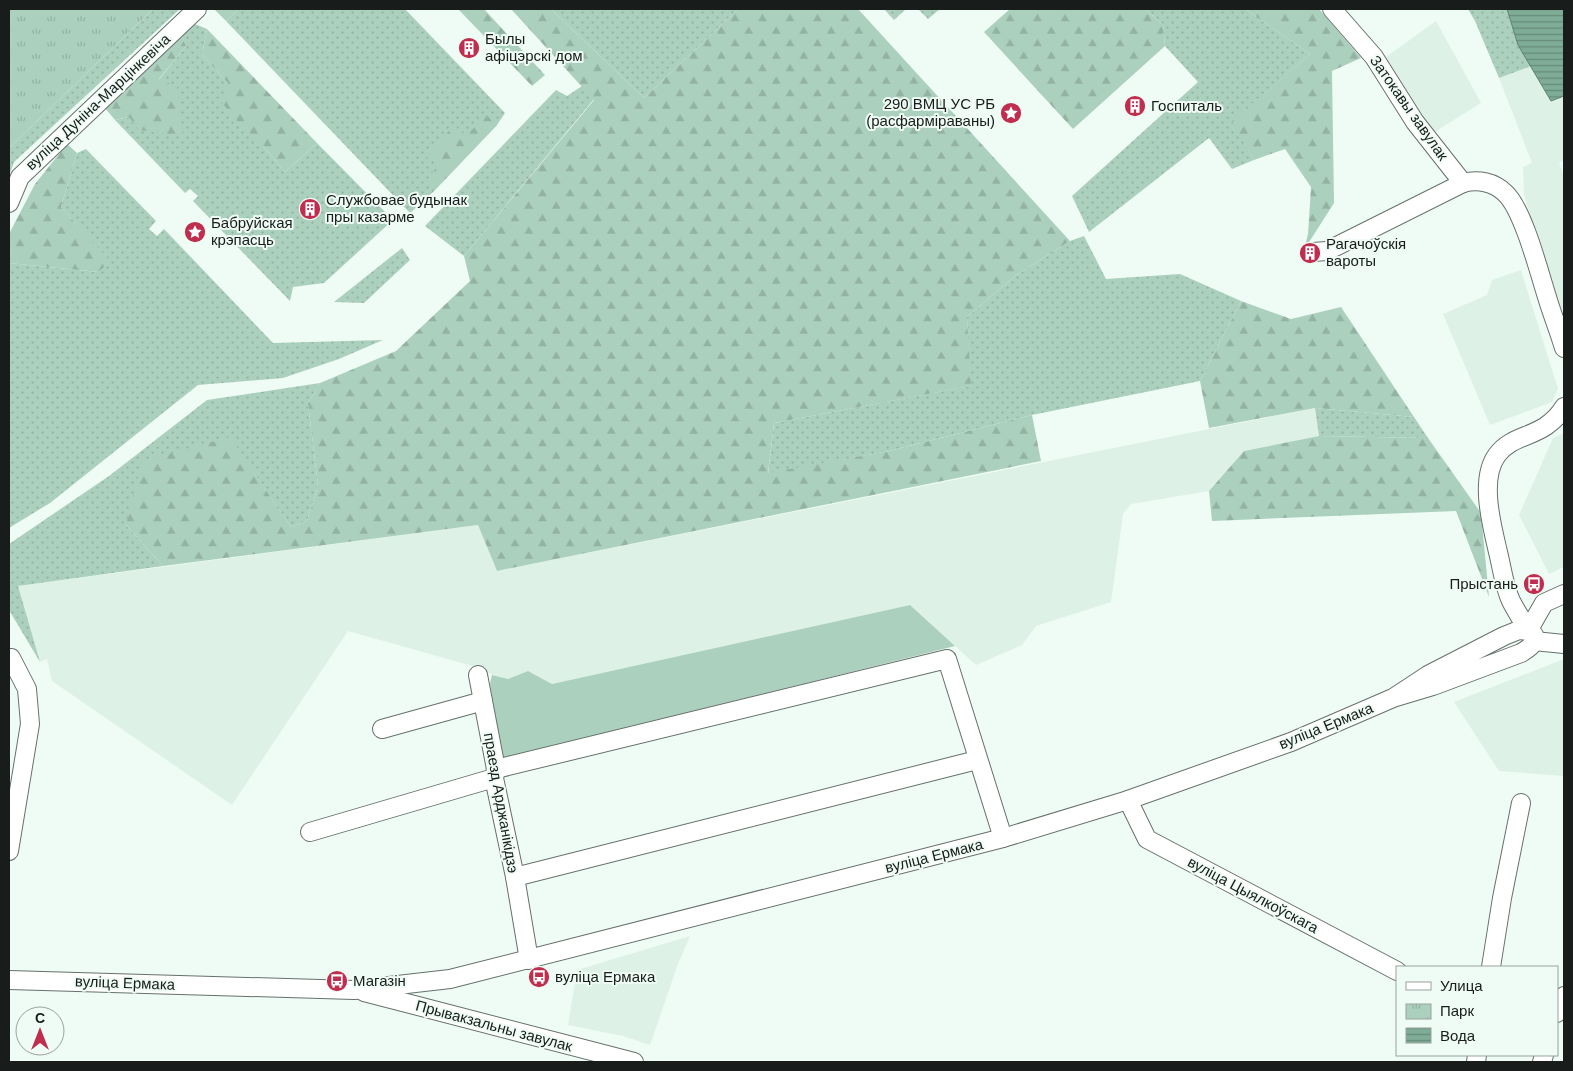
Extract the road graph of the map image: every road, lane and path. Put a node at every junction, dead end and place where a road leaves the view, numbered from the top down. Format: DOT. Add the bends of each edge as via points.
graph roads {
  1 [pos="197,9"];
  2 [pos="1332,9"];
  3 [pos="1463,183"];
  4 [pos="9,202"];
  5 [pos="1313,252"];
  6 [pos="1564,348"];
  7 [pos="1564,407"];
  8 [pos="1564,594"];
  9 [pos="1531,636"];
  10 [pos="1564,644"];
  11 [pos="10,658"];
  12 [pos="478,675"];
  13 [pos="483,701"];
  14 [pos="382,729"];
  15 [pos="977,760"];
  16 [pos="495,774"];
  17 [pos="1128,800"];
  18 [pos="1521,803"];
  19 [pos="310,832"];
  20 [pos="1003,838"];
  21 [pos="9,851"];
  22 [pos="515,878"];
  23 [pos="529,960"];
  24 [pos="1491,966"];
  25 [pos="1396,971"];
  26 [pos="9,980"];
  27 [pos="354,990"];
  28 [pos="1564,996"];
  29 [pos="1558,1010"];
  30 [pos="634,1062"];
  1 -- 4 [label="street, вуліца Дуніна-Марцінкевіча" via="20,177"];
  2 -- 3 [label="street, Затокавы завулак" via="1374,57 1415,122"];
  3 -- 5 [label="street" via="1327,251"];
  3 -- 6 [label="street" via="1472,180 1489,182 1511,200 1527,235"];
  7 -- 9 [label="street" via="1546,427 1514,440 1497,454 1491,468 1489,507 1502,572 1511,600"];
  8 -- 9 [label="street" via="1544,602"];
  9 -- 10 [label="street"];
  9 -- 17 [label="street, вуліца Ермака" via="1531,647 1521,653 1393,698 1291,742"];
  11 -- 21 [label="street" via="27,689 30,724"];
  12 -- 13 [label="street, праезд Арджанікідзэ"];
  13 -- 14 [label="street"];
  13 -- 16 [label="street, праезд Арджанікідзэ"];
  15 -- 16 [label="street, вуліца Ермака" via="947,659"];
  15 -- 20 [label="street, вуліца Ермака"];
  15 -- 22 [label="street"];
  16 -- 19 [label="street, вуліца Ермака"];
  16 -- 22 [label="street, праезд Арджанікідзэ"];
  17 -- 20 [label="street, вуліца Ермака"];
  17 -- 25 [label="street, вуліца Цыялкоўскага" via="1147,839"];
  18 -- 24 [label="street"];
  20 -- 23 [label="street, вуліца Ермака"];
  22 -- 23 [label="street, праезд Арджанікідзэ"];
  23 -- 27 [label="street, вуліца Ермака" via="450,979"];
  26 -- 27 [label="street, вуліца Ермака"];
  27 -- 30 [label="street, Прывакзальны завулак"];
  28 -- 29 [label="street"];
}
